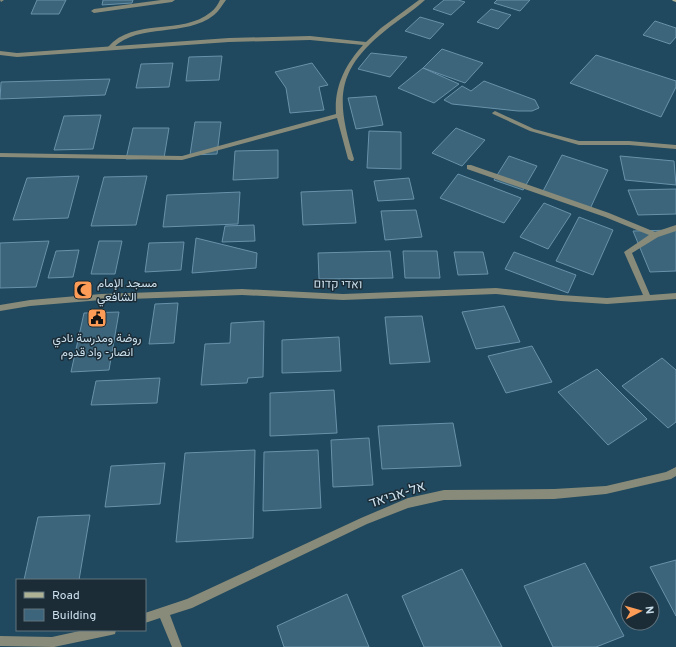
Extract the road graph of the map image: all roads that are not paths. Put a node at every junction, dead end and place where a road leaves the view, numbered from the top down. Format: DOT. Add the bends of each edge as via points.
graph roads {
  1 [pos="172,0"];
  2 [pos="223,0"];
  3 [pos="422,0"];
  4 [pos="94,11"];
  5 [pos="368,44"];
  6 [pos="111,48"];
  7 [pos="0,53"];
  8 [pos="495,113"];
  9 [pos="340,115"];
  10 [pos="676,147"];
  11 [pos="0,155"];
  12 [pos="350,159"];
  13 [pos="469,167"];
  14 [pos="676,228"];
  15 [pos="655,235"];
  16 [pos="676,296"];
  17 [pos="648,298"];
  18 [pos="0,308"];
  19 [pos="676,471"];
  20 [pos="163,612"];
  21 [pos="146,618"];
  22 [pos="106,631"];
  23 [pos="0,641"];
  24 [pos="177,647"];
  1 -- 4 [label="street"];
  2 -- 6 [label="street" via="212,15 197,22 126,36 115,41"];
  3 -- 5 [label="street"];
  5 -- 6 [label="street" via="310,38 229,40"];
  5 -- 9 [label="street" via="347,67 339,96"];
  6 -- 7 [label="street" via="17,55"];
  8 -- 10 [label="street" via="532,130 579,142"];
  9 -- 11 [label="street" via="182,158"];
  9 -- 12 [label="street"];
  13 -- 15 [label="street" via="607,215"];
  14 -- 15 [label="street"];
  15 -- 17 [label="street" via="628,252"];
  16 -- 17 [label="street, ואדי קדום"];
  17 -- 18 [label="street, ואדי קדום" via="607,301 496,291 343,297 242,292 101,297"];
  19 -- 20 [label="street, אל-אביאד" via="668,476 606,490 554,494 444,495 408,503 188,604"];
  20 -- 21 [label="street, אל-אביאד"];
  20 -- 24 [label="street"];
  22 -- 23 [label="street" via="52,642"];
}
